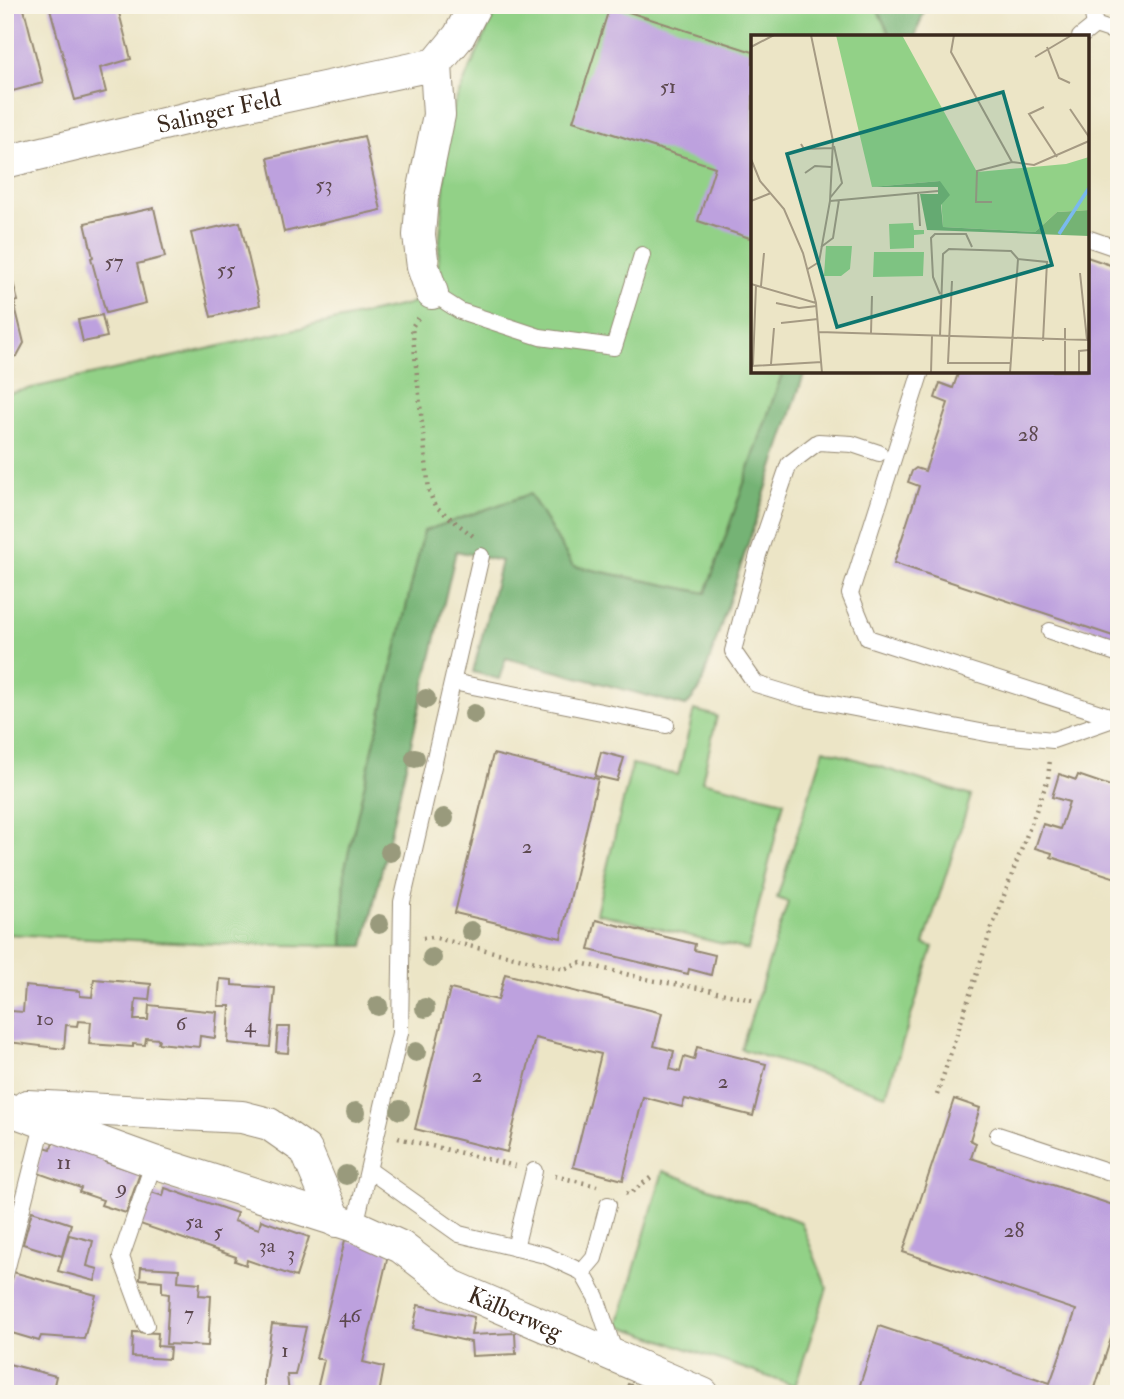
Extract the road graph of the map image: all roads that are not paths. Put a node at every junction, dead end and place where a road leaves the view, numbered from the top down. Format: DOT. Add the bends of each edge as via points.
graph roads {
  1 [pos="475,5"];
  2 [pos="1091,5"];
  3 [pos="1095,25"];
  4 [pos="1119,33"];
  5 [pos="1082,35"];
  6 [pos="436,64"];
  7 [pos="5,162"];
  8 [pos="1089,239"];
  9 [pos="1119,249"];
  10 [pos="642,255"];
  11 [pos="432,292"];
  12 [pos="920,373"];
  13 [pos="879,453"];
  14 [pos="481,556"];
  15 [pos="1050,631"];
  16 [pos="1119,654"];
  17 [pos="453,682"];
  18 [pos="1117,719"];
  19 [pos="666,725"];
  20 [pos="5,1107"];
  21 [pos="44,1121"];
  22 [pos="998,1135"];
  23 [pos="154,1162"];
  24 [pos="369,1170"];
  25 [pos="534,1171"];
  26 [pos="1119,1175"];
  27 [pos="608,1205"];
  28 [pos="346,1224"];
  29 [pos="515,1248"];
  30 [pos="582,1272"];
  31 [pos="5,1275"];
  32 [pos="146,1325"];
  33 [pos="616,1356"];
  34 [pos="703,1394"];
  1 -- 6 [label="street" via="459,36"];
  2 -- 3 [label="lane"];
  3 -- 4 [label="lane"];
  3 -- 5 [label="lane"];
  6 -- 7 [label="street, Salinger Feld"];
  6 -- 11 [label="street" via="439,115 419,235"];
  8 -- 9 [label="lane"];
  10 -- 11 [label="lane" via="614,347 540,337 460,311"];
  12 -- 18 [label="lane" via="850,594 867,638"];
  13 -- 18 [label="lane" via="852,444 818,442 789,464 758,555 733,651 756,684 802,698 991,734 1053,740"];
  14 -- 17 [label="lane"];
  15 -- 16 [label="lane"];
  17 -- 19 [label="lane"];
  17 -- 24 [label="lane" via="402,902 400,1033"];
  20 -- 21 [label="street, Kälberweg"];
  20 -- 28 [label="street, Kälberweg" via="242,1117 269,1124 306,1150"];
  21 -- 23 [label="street, Kälberweg"];
  21 -- 31 [label="lane"];
  22 -- 26 [label="lane"];
  23 -- 28 [label="street, Kälberweg"];
  23 -- 32 [label="lane" via="121,1257"];
  24 -- 28 [label="lane"];
  24 -- 29 [label="lane" via="459,1234"];
  25 -- 29 [label="lane"];
  27 -- 30 [label="lane" via="594,1258"];
  28 -- 33 [label="street, Kälberweg" via="401,1247 452,1286"];
  29 -- 30 [label="lane" via="545,1255"];
  30 -- 33 [label="lane" via="596,1297"];
  33 -- 34 [label="street, Kälberweg"];
}
